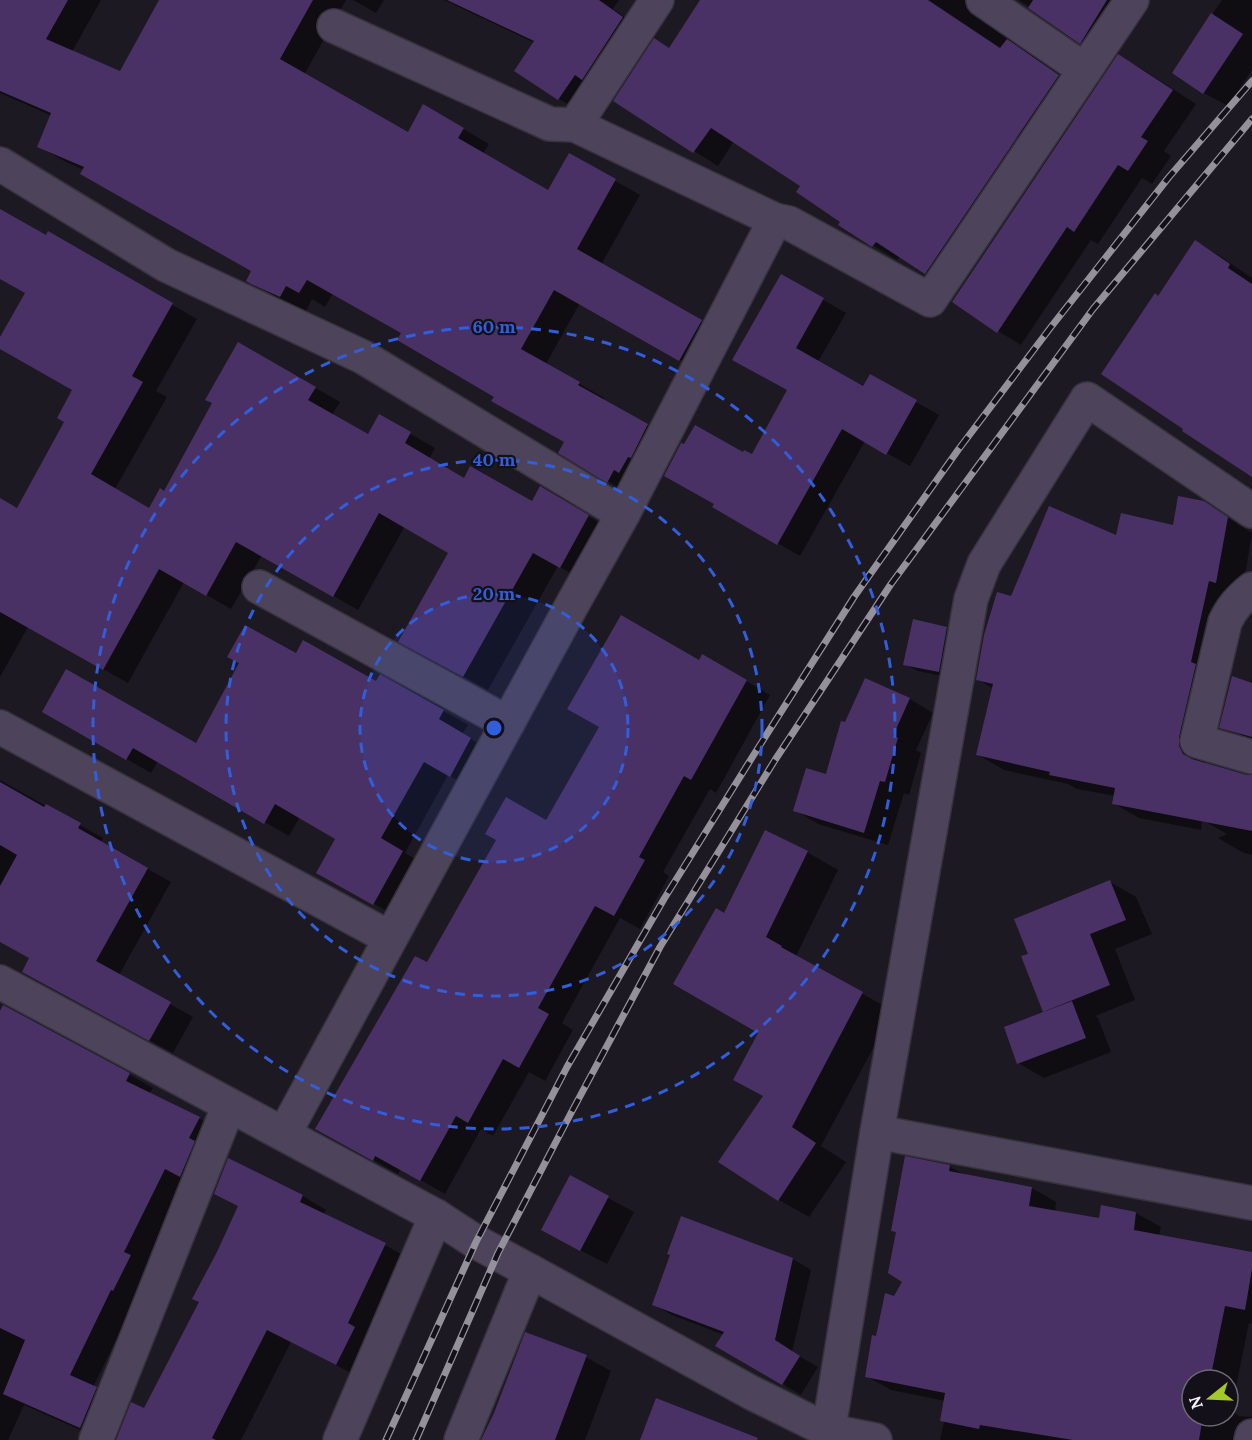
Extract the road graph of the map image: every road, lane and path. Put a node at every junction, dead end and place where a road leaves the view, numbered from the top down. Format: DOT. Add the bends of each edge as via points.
graph roads {
  1 [pos="657,0"];
  2 [pos="983,0"];
  3 [pos="1132,0"];
  4 [pos="334,26"];
  5 [pos="1085,70"];
  6 [pos="575,125"];
  7 [pos="0,164"];
  8 [pos="775,220"];
  9 [pos="1252,510"];
  10 [pos="622,514"];
  11 [pos="259,587"];
  12 [pos="1252,589"];
  13 [pos="508,723"];
  14 [pos="0,727"];
  15 [pos="1252,757"];
  16 [pos="390,938"];
  17 [pos="0,982"];
  18 [pos="230,1106"];
  19 [pos="877,1132"];
  20 [pos="284,1134"];
  21 [pos="1252,1203"];
  22 [pos="436,1216"];
  23 [pos="530,1271"];
  24 [pos="828,1436"];
  25 [pos="96,1440"];
  26 [pos="340,1440"];
  27 [pos="461,1440"];
  28 [pos="875,1440"];
  1 -- 6 [label="street"];
  2 -- 5 [label="street"];
  3 -- 5 [label="street"];
  4 -- 6 [label="street" via="550,124"];
  5 -- 8 [label="street" via="930,300 789,223"];
  6 -- 8 [label="street"];
  7 -- 10 [label="street" via="166,265 363,357"];
  8 -- 10 [label="street"];
  9 -- 19 [label="street" via="1087,399 984,564 971,599"];
  10 -- 13 [label="street"];
  11 -- 13 [label="street"];
  12 -- 15 [label="street" via="1231,609 1225,622 1197,741"];
  13 -- 16 [label="street"];
  14 -- 16 [label="street"];
  16 -- 20 [label="street"];
  17 -- 18 [label="street"];
  18 -- 20 [label="street"];
  18 -- 25 [label="street"];
  19 -- 21 [label="street"];
  19 -- 24 [label="street"];
  20 -- 22 [label="street"];
  22 -- 23 [label="street"];
  22 -- 26 [label="street"];
  23 -- 24 [label="street"];
  23 -- 27 [label="street"];
  24 -- 28 [label="street"];
}
